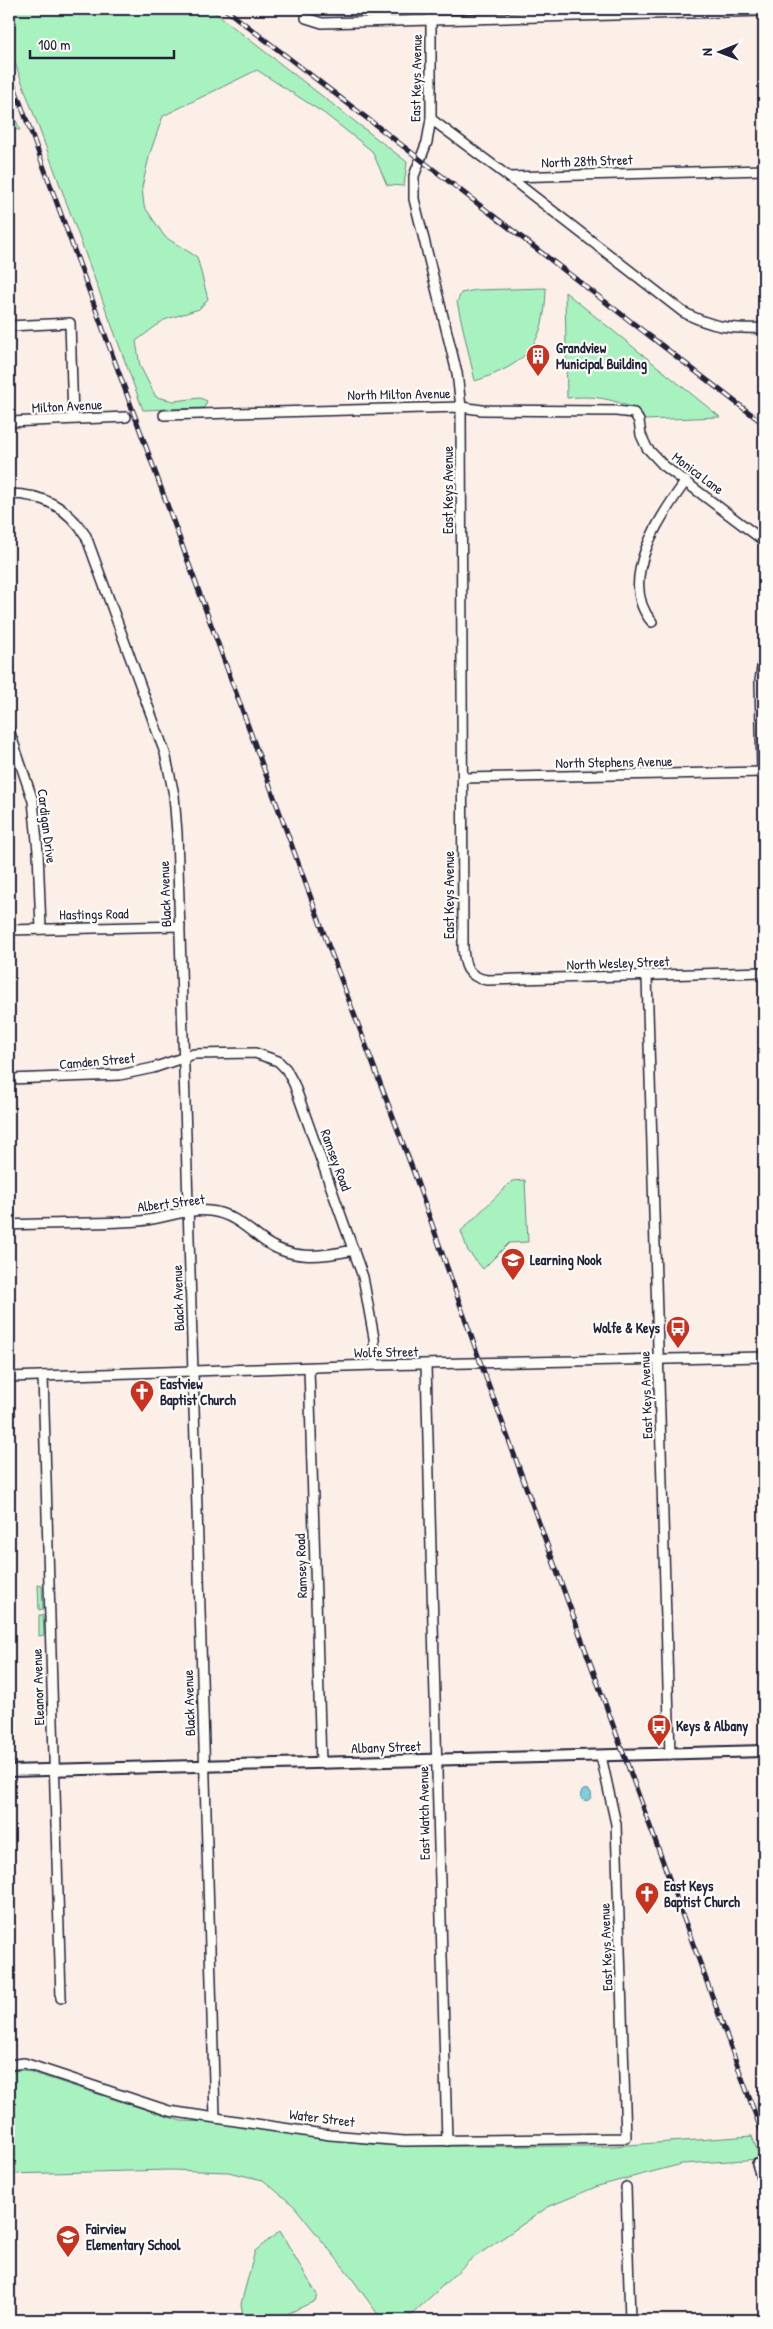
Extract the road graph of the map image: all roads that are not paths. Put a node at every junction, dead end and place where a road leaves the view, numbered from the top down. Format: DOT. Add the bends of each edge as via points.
graph roads {
  1 [pos="431,9"];
  2 [pos="764,11"];
  3 [pos="306,18"];
  4 [pos="431,20"];
  5 [pos="431,118"];
  6 [pos="764,170"];
  7 [pos="509,178"];
  8 [pos="9,326"];
  9 [pos="764,328"];
  10 [pos="461,407"];
  11 [pos="634,413"];
  12 [pos="164,415"];
  13 [pos="126,417"];
  14 [pos="73,418"];
  15 [pos="9,422"];
  16 [pos="686,481"];
  17 [pos="9,494"];
  18 [pos="764,541"];
  19 [pos="652,622"];
  20 [pos="764,654"];
  21 [pos="9,730"];
  22 [pos="763,772"];
  23 [pos="463,778"];
  24 [pos="180,926"];
  25 [pos="41,929"];
  26 [pos="9,930"];
  27 [pos="764,972"];
  28 [pos="473,976"];
  29 [pos="647,976"];
  30 [pos="185,1057"];
  31 [pos="9,1079"];
  32 [pos="189,1211"];
  33 [pos="9,1224"];
  34 [pos="354,1250"];
  35 [pos="764,1357"];
  36 [pos="658,1359"];
  37 [pos="375,1365"];
  38 [pos="426,1365"];
  39 [pos="309,1368"];
  40 [pos="194,1372"];
  41 [pos="43,1376"];
  42 [pos="9,1377"];
  43 [pos="764,1751"];
  44 [pos="670,1754"];
  45 [pos="601,1756"];
  46 [pos="437,1759"];
  47 [pos="321,1762"];
  48 [pos="205,1766"];
  49 [pos="54,1770"];
  50 [pos="9,1771"];
  51 [pos="61,1998"];
  52 [pos="9,2064"];
  53 [pos="215,2116"];
  54 [pos="626,2138"];
  55 [pos="447,2141"];
  56 [pos="757,2164"];
  57 [pos="764,2186"];
  58 [pos="626,2187"];
  59 [pos="630,2320"];
  1 -- 4 [label="street, East Keys Avenue"];
  2 -- 4 [label="street"];
  3 -- 4 [label="street" via="322,23"];
  4 -- 5 [label="street, East Keys Avenue"];
  5 -- 7 [label="street"];
  5 -- 10 [label="street, East Keys Avenue" via="427,142 414,176 414,199 456,373"];
  6 -- 7 [label="street, North 28th Street"];
  7 -- 9 [label="street" via="683,312 721,328"];
  8 -- 14 [label="street" via="70,323"];
  10 -- 11 [label="street, North Milton Avenue"];
  10 -- 12 [label="street, North Milton Avenue"];
  10 -- 23 [label="street, East Keys Avenue"];
  11 -- 16 [label="street, Monica Lane" via="647,448 663,465"];
  13 -- 14 [label="street, Milton Avenue"];
  14 -- 15 [label="street, Milton Avenue"];
  16 -- 18 [label="street, Monica Lane"];
  16 -- 19 [label="street" via="659,519 644,551 640,590 644,613"];
  17 -- 24 [label="street, Black Avenue" via="27,494 58,506 69,514 86,536 165,753 174,795"];
  20 -- 22 [label="street" via="760,681"];
  21 -- 25 [label="street, Cardigan Drive" via="33,801"];
  22 -- 23 [label="street, North Stephens Avenue"];
  23 -- 28 [label="street, East Keys Avenue" via="463,952 466,967"];
  24 -- 25 [label="street, Hastings Road"];
  24 -- 30 [label="street, Black Avenue"];
  25 -- 26 [label="street, Hastings Road"];
  27 -- 29 [label="street, North Wesley Street"];
  28 -- 29 [label="street, North Wesley Street" via="487,980"];
  29 -- 36 [label="street, East Keys Avenue"];
  30 -- 31 [label="street, Camden Street" via="120,1075"];
  30 -- 32 [label="street, Black Avenue"];
  30 -- 34 [label="street, Ramsey Road" via="255,1053 273,1059 286,1069"];
  32 -- 33 [label="street, Albert Street" via="137,1221"];
  32 -- 34 [label="street, Albert Street" via="209,1211 232,1217 262,1240 291,1254 316,1256"];
  32 -- 40 [label="street, Black Avenue"];
  34 -- 37 [label="street, Ramsey Road" via="369,1308"];
  35 -- 36 [label="street, Wolfe Street"];
  36 -- 38 [label="street, Wolfe Street"];
  36 -- 44 [label="street, East Keys Avenue"];
  37 -- 38 [label="street, Wolfe Street"];
  37 -- 39 [label="street, Wolfe Street"];
  38 -- 46 [label="street, East Watch Avenue"];
  39 -- 40 [label="street, Wolfe Street"];
  39 -- 47 [label="street, Ramsey Road"];
  40 -- 41 [label="street, Wolfe Street"];
  40 -- 48 [label="street, Black Avenue"];
  41 -- 42 [label="street, Wolfe Street"];
  41 -- 49 [label="street, Eleanor Avenue"];
  43 -- 44 [label="street, Albany Street"];
  44 -- 45 [label="street, Albany Street"];
  45 -- 46 [label="street, Albany Street"];
  45 -- 54 [label="street, East Keys Avenue" via="616,1824"];
  46 -- 47 [label="street, Albany Street"];
  46 -- 55 [label="street, East Watch Avenue"];
  47 -- 48 [label="street, Albany Street"];
  48 -- 49 [label="street, Albany Street"];
  48 -- 53 [label="street, Black Avenue"];
  49 -- 50 [label="street, Albany Street"];
  49 -- 51 [label="street, Eleanor Avenue"];
  52 -- 53 [label="street, Water Street" via="24,2063 169,2111"];
  53 -- 55 [label="street, Water Street" via="330,2134 404,2141"];
  54 -- 55 [label="street, Water Street"];
  56 -- 57 [label="street"];
  58 -- 59 [label="street"];
}
